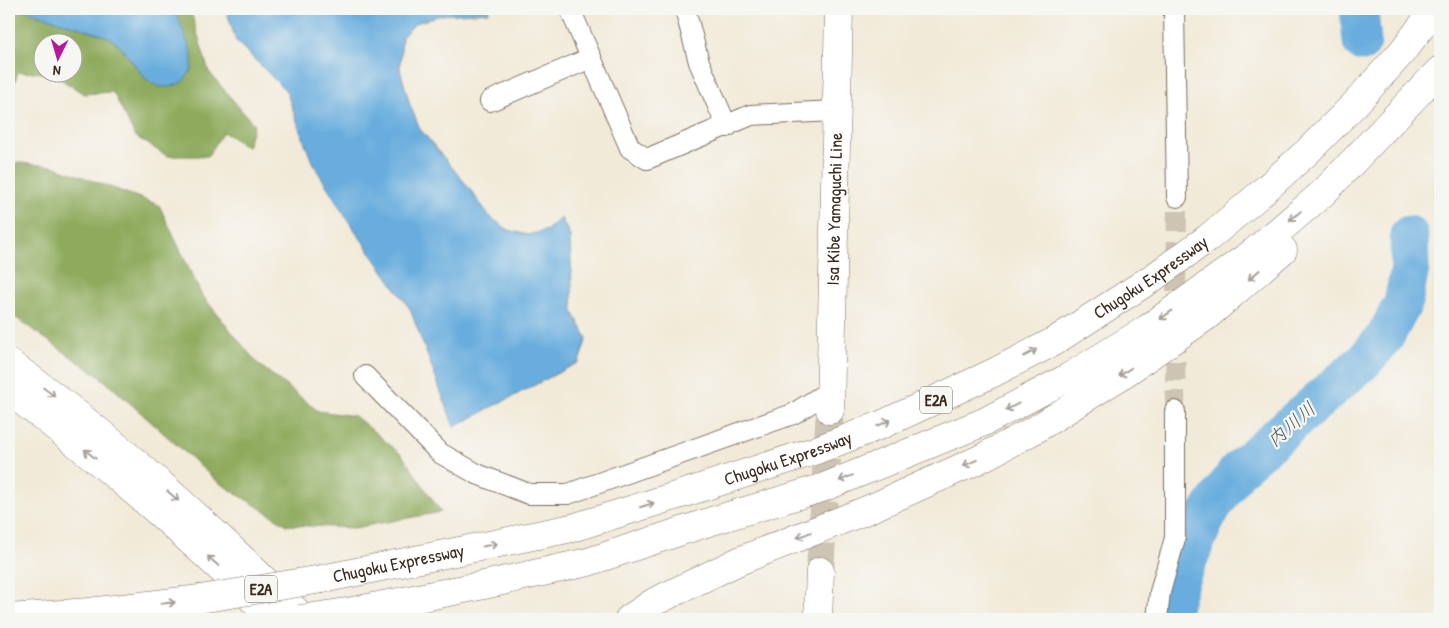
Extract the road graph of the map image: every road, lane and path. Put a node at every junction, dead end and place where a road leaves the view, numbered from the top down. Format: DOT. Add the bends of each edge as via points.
graph roads {
  1 [pos="570,9"];
  2 [pos="685,9"];
  3 [pos="839,9"];
  4 [pos="1174,9"];
  5 [pos="1435,9"];
  6 [pos="591,58"];
  7 [pos="1440,71"];
  8 [pos="490,101"];
  9 [pos="836,111"];
  10 [pos="727,127"];
  11 [pos="1177,197"];
  12 [pos="9,364"];
  13 [pos="365,376"];
  14 [pos="9,391"];
  15 [pos="830,400"];
  16 [pos="1175,411"];
  17 [pos="820,571"];
  18 [pos="11,617"];
  19 [pos="273,619"];
  20 [pos="300,619"];
  21 [pos="304,619"];
  22 [pos="628,619"];
  23 [pos="818,619"];
  24 [pos="1157,619"];
  1 -- 6 [label="street"];
  2 -- 10 [label="street" via="699,62"];
  3 -- 9 [label="main road, Isa Kibe Yamaguchi Line"];
  4 -- 11 [label="street"];
  18 -- 5 [label="main road, Chugoku Expressway / E2A, one-way, bridge" via="200,599 322,580 572,528 691,492 881,425 1053,342 1208,238 1307,152 1401,53"];
  6 -- 8 [label="street"];
  6 -- 10 [label="street" via="630,148 647,158"];
  7 -- 20 [label="main road, Chugoku Expressway / E2A, one-way, bridge" via="1324,192 1255,251 1147,329 1068,377 984,422 822,488 588,562"];
  7 -- 22 [label="main road, one-way" via="1324,215 1207,316 1119,377 1036,429 978,460 867,510 739,561 654,602"];
  9 -- 10 [label="street" via="751,115"];
  9 -- 15 [label="main road, Isa Kibe Yamaguchi Line"];
  12 -- 21 [label="main road, one-way" via="90,424 236,552"];
  13 -- 15 [label="street" via="440,453 477,474 529,494 568,494"];
  19 -- 14 [label="main road, one-way" via="224,570 124,482"];
  16 -- 24 [label="street" via="1175,538 1160,592"];
  17 -- 23 [label="main road"];
}
